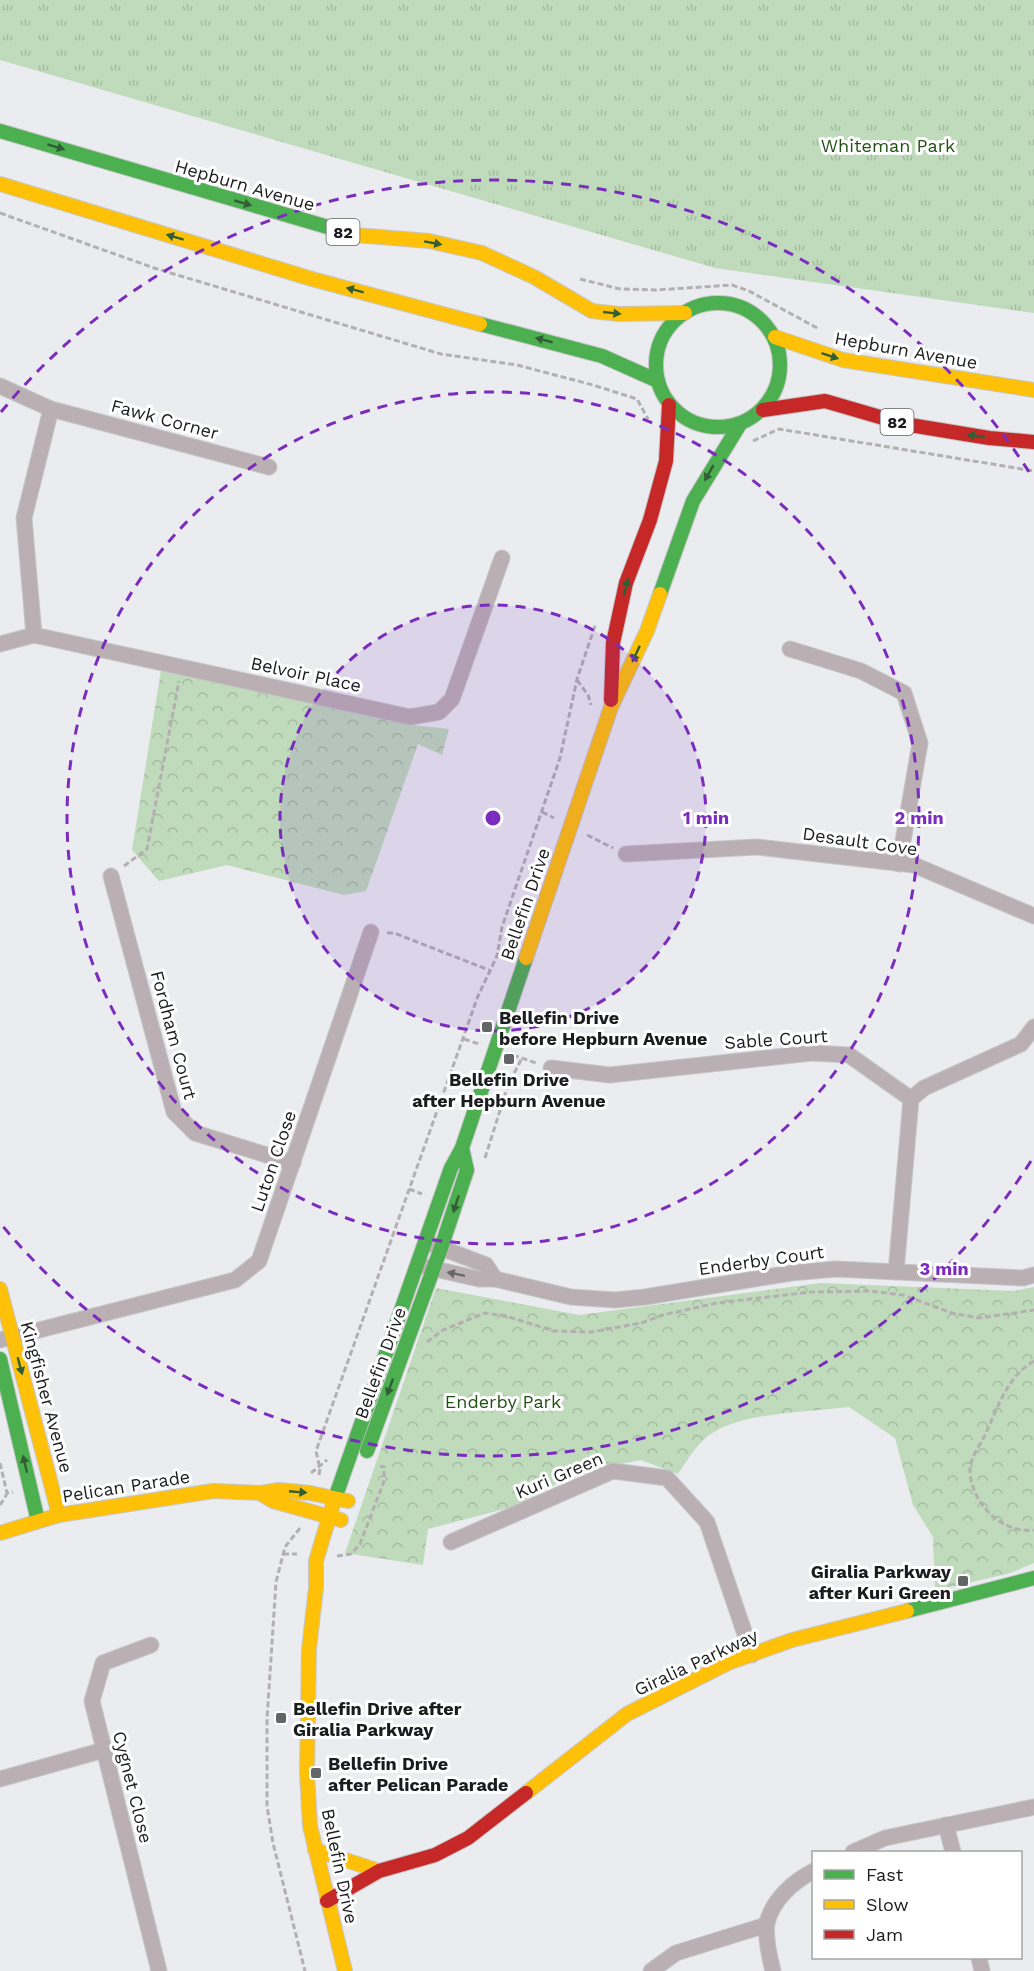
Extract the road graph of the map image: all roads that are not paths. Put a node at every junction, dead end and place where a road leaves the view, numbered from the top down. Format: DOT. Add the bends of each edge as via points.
graph roads {
  1 [pos="0,131"];
  2 [pos="0,184"];
  3 [pos="685,313"];
  4 [pos="775,337"];
  5 [pos="658,381"];
  6 [pos="0,386"];
  7 [pos="1034,390"];
  8 [pos="669,405"];
  9 [pos="51,409"];
  10 [pos="763,410"];
  11 [pos="740,424"];
  12 [pos="1034,442"];
  13 [pos="269,467"];
  14 [pos="502,558"];
  15 [pos="34,635"];
  16 [pos="0,644"];
  17 [pos="790,649"];
  18 [pos="611,707"];
  19 [pos="626,854"];
  20 [pos="899,864"];
  21 [pos="111,876"];
  22 [pos="1034,916"];
  23 [pos="371,932"];
  24 [pos="1034,1027"];
  25 [pos="552,1068"];
  26 [pos="911,1099"];
  27 [pos="462,1148"];
  28 [pos="292,1163"];
  29 [pos="425,1242"];
  30 [pos="441,1248"];
  31 [pos="417,1265"];
  32 [pos="434,1269"];
  33 [pos="896,1272"];
  34 [pos="1034,1275"];
  35 [pos="495,1279"];
  36 [pos="0,1289"];
  37 [pos="6,1339"];
  38 [pos="0,1359"];
  39 [pos="363,1463"];
  40 [pos="261,1493"];
  41 [pos="345,1496"];
  42 [pos="59,1515"];
  43 [pos="335,1518"];
  44 [pos="38,1521"];
  45 [pos="0,1533"];
  46 [pos="452,1542"];
  47 [pos="1034,1578"];
  48 [pos="151,1645"];
  49 [pos="752,1655"];
  50 [pos="104,1750"];
  51 [pos="0,1779"];
  52 [pos="1034,1806"];
  53 [pos="946,1825"];
  54 [pos="315,1850"];
  55 [pos="855,1851"];
  56 [pos="953,1851"];
  57 [pos="379,1871"];
  58 [pos="812,1872"];
  59 [pos="327,1901"];
  60 [pos="766,1925"];
  61 [pos="159,1971"];
  62 [pos="345,1971"];
  63 [pos="651,1971"];
  64 [pos="773,1971"];
  1 -- 3 [label="main road, Hepburn Avenue / 82, one-way" via="362,237 429,241 482,253 534,277 592,311"];
  5 -- 2 [label="main road, one-way" via="602,356 312,279"];
  3 -- 4 [label="main road, 82" via="709,304 735,305 758,317"];
  3 -- 5 [label="main road, 82" via="666,331 656,356"];
  4 -- 7 [label="main road, Hepburn Avenue / 82, one-way" via="843,360"];
  4 -- 10 [label="main road, 82" via="780,371 777,388"];
  5 -- 8 [label="main road, 82"];
  6 -- 9 [label="street, Fawk Corner"];
  8 -- 11 [label="main road, 82" via="690,421 715,428"];
  18 -- 8 [label="main road, Bellefin Drive, one-way" via="612,642 626,583 650,520 666,461"];
  9 -- 13 [label="street, Fawk Corner"];
  9 -- 15 [label="street" via="24,518"];
  10 -- 11 [label="main road, 82"];
  12 -- 10 [label="main road, 82, one-way" via="904,424 825,401"];
  11 -- 18 [label="main road, Bellefin Drive, one-way" via="693,501 647,631"];
  14 -- 15 [label="street, Belvoir Place" via="452,699 439,712 410,717"];
  15 -- 16 [label="street, Belvoir Place"];
  17 -- 20 [label="street" via="861,671 904,693 920,743"];
  18 -- 27 [label="main road, Bellefin Drive"];
  19 -- 20 [label="street, Desault Cove" via="757,847"];
  20 -- 22 [label="street, Desault Cove" via="914,865"];
  21 -- 28 [label="street, Fordham Court" via="174,1112 195,1133"];
  23 -- 28 [label="street, Luton Close"];
  24 -- 26 [label="street" via="1021,1044 924,1088"];
  25 -- 26 [label="street, Sable Court" via="610,1075 812,1053 849,1055"];
  26 -- 33 [label="street"];
  27 -- 29 [label="main road, Bellefin Drive"];
  27 -- 30 [label="main road, Bellefin Drive, one-way" via="467,1170"];
  28 -- 37 [label="street, Luton Close" via="259,1261 235,1280"];
  29 -- 30 [label="street, Enderby Court"];
  29 -- 31 [label="main road, Bellefin Drive"];
  30 -- 32 [label="main road, Bellefin Drive"];
  30 -- 35 [label="street, Enderby Court" via="486,1265"];
  31 -- 32 [label="street, Enderby Court"];
  31 -- 41 [label="main road, Bellefin Drive"];
  35 -- 32 [label="street, Enderby Court, one-way"];
  32 -- 39 [label="main road, Bellefin Drive, one-way"];
  33 -- 34 [label="street, Enderby Court" via="1023,1278"];
  33 -- 35 [label="street, Enderby Court" via="836,1269 791,1273 615,1300 571,1297"];
  36 -- 37 [label="main road, Kingfisher Avenue"];
  37 -- 42 [label="main road, Kingfisher Avenue, one-way"];
  44 -- 38 [label="main road, Kingfisher Avenue, one-way"];
  40 -- 41 [label="main road, Pelican Parade, one-way" via="279,1490"];
  40 -- 42 [label="main road, Pelican Parade" via="213,1491"];
  40 -- 43 [label="main road, Pelican Parade" via="273,1502"];
  41 -- 43 [label="main road, Bellefin Drive"];
  42 -- 44 [label="main road, Pelican Parade"];
  43 -- 54 [label="main road, Bellefin Drive" via="316,1561 308,1661 307,1773"];
  44 -- 45 [label="main road, Pelican Parade"];
  46 -- 49 [label="street, Kuri Green" via="613,1471 667,1478 707,1522"];
  47 -- 49 [label="main road, Giralia Parkway" via="792,1640"];
  48 -- 50 [label="street, Cygnet Close" via="103,1663 92,1701"];
  49 -- 57 [label="main road, Giralia Parkway" via="728,1663 627,1714 468,1838 435,1855"];
  50 -- 51 [label="street"];
  50 -- 61 [label="street, Cygnet Close"];
  52 -- 53 [label="street"];
  53 -- 55 [label="street" via="885,1838"];
  53 -- 56 [label="street"];
  54 -- 57 [label="main road"];
  54 -- 59 [label="main road, Bellefin Drive"];
  57 -- 59 [label="main road, Giralia Parkway"];
  58 -- 60 [label="street" via="774,1904"];
  59 -- 62 [label="main road, Bellefin Drive"];
  60 -- 63 [label="street" via="676,1953"];
  60 -- 64 [label="street"];
}
